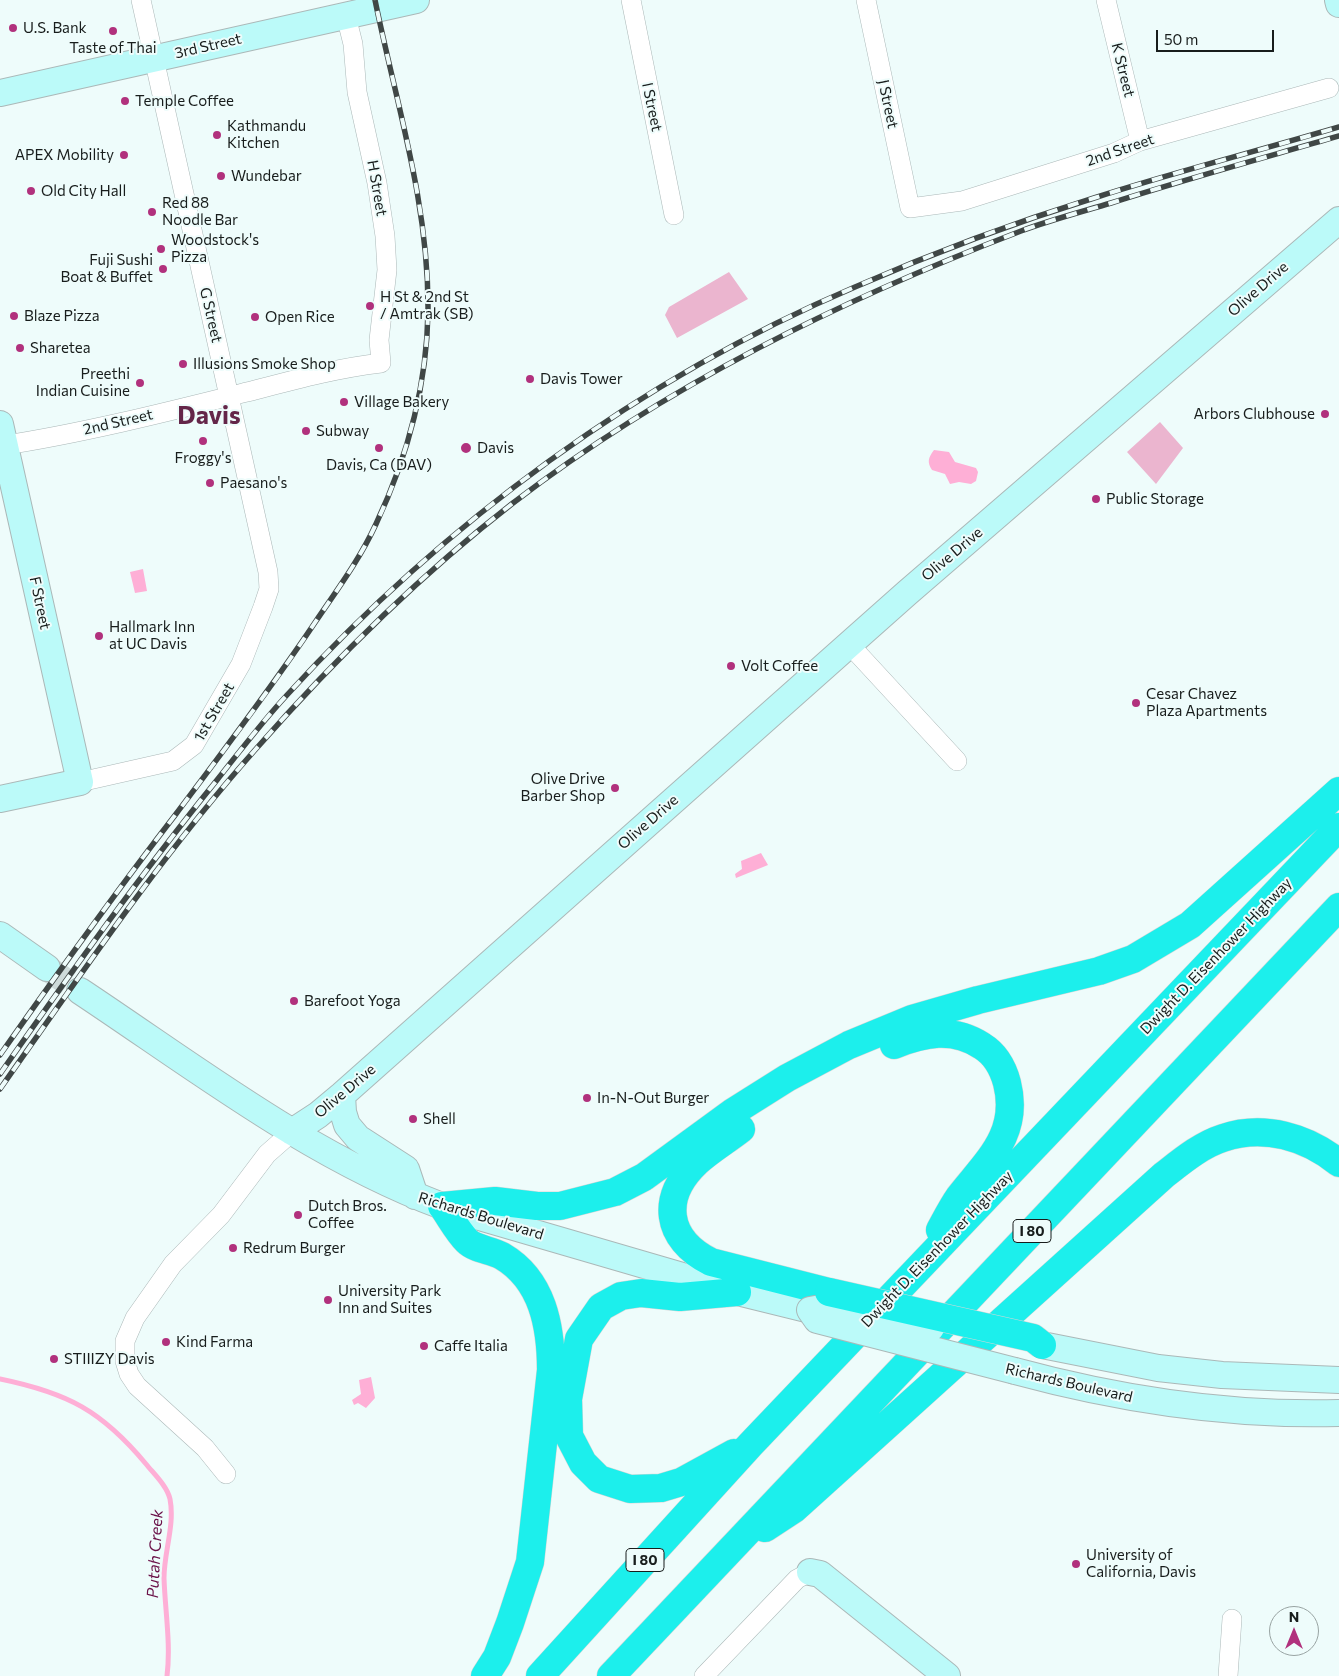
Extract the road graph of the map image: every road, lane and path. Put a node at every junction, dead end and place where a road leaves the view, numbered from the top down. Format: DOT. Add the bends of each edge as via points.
graph roads {
  1 [pos="141,0"];
  2 [pos="416,0"];
  3 [pos="631,0"];
  4 [pos="866,0"];
  5 [pos="1106,0"];
  6 [pos="1338,0"];
  7 [pos="1339,4"];
  8 [pos="346,16"];
  9 [pos="157,70"];
  10 [pos="1329,88"];
  11 [pos="0,92"];
  12 [pos="1140,140"];
  13 [pos="910,208"];
  14 [pos="674,215"];
  15 [pos="1339,220"];
  16 [pos="381,363"];
  17 [pos="229,396"];
  18 [pos="2,439"];
  19 [pos="268,572"];
  20 [pos="849,644"];
  21 [pos="957,761"];
  22 [pos="80,782"];
  23 [pos="1339,791"];
  24 [pos="0,799"];
  25 [pos="1339,827"];
  26 [pos="1339,907"];
  27 [pos="0,921"];
  28 [pos="8,941"];
  29 [pos="47,968"];
  30 [pos="80,991"];
  31 [pos="342,1095"];
  32 [pos="292,1132"];
  33 [pos="1339,1164"];
  34 [pos="415,1196"];
  35 [pos="442,1206"];
  36 [pos="918,1269"];
  37 [pos="737,1292"];
  38 [pos="820,1301"];
  39 [pos="1042,1345"];
  40 [pos="1339,1380"];
  41 [pos="1339,1413"];
  42 [pos="751,1444"];
  43 [pos="226,1474"];
  44 [pos="724,1555"];
  45 [pos="810,1572"];
  46 [pos="1232,1619"];
  47 [pos="485,1676"];
  48 [pos="540,1676"];
  49 [pos="611,1676"];
  50 [pos="704,1676"];
  51 [pos="947,1676"];
  52 [pos="1228,1676"];
  1 -- 9 [label="street, G Street"];
  2 -- 8 [label="street, 3rd Street"];
  3 -- 14 [label="street, I Street"];
  4 -- 13 [label="street, J Street"];
  5 -- 12 [label="street, K Street"];
  6 -- 7 [label="street"];
  8 -- 9 [label="street, 3rd Street"];
  8 -- 16 [label="street, H Street" via="385,236 388,270 380,340"];
  9 -- 11 [label="street, 3rd Street"];
  9 -- 17 [label="street, G Street"];
  10 -- 12 [label="street, 2nd Street"];
  12 -- 13 [label="street, 2nd Street" via="1114,153 972,198"];
  15 -- 20 [label="street, Olive Drive"];
  16 -- 17 [label="street, 2nd Street" via="343,368"];
  17 -- 18 [label="street, 2nd Street"];
  17 -- 19 [label="street, G Street"];
  18 -- 22 [label="street, F Street"];
  19 -- 22 [label="street, 1st Street" via="269,589 264,607 241,664 194,746 173,761"];
  20 -- 21 [label="street"];
  20 -- 31 [label="street, Olive Drive"];
  22 -- 24 [label="street, 1st Street"];
  23 -- 35 [label="highway" via="1190,925 1133,959 1099,971 912,1019 849,1045 786,1078 644,1177 615,1192 560,1206 495,1201"];
  25 -- 36 [label="highway, Dwight D. Eisenhower Highway / I 80"];
  26 -- 44 [label="highway, I 80"];
  27 -- 28 [label="street"];
  28 -- 29 [label="street"];
  30 -- 32 [label="street, Richards Boulevard"];
  31 -- 32 [label="street, Olive Drive"];
  31 -- 34 [label="street" via="347,1126 358,1138 406,1170"];
  32 -- 34 [label="street, Richards Boulevard" via="366,1174"];
  32 -- 43 [label="street, Olive Drive" via="267,1154 219,1217 173,1264 134,1318 125,1341 128,1374 137,1386 205,1448"];
  33 -- 44 [label="highway" via="1322,1150 1296,1138 1268,1132 1241,1133 1197,1150 1164,1175 794,1509"];
  34 -- 35 [label="street, Richards Boulevard"];
  35 -- 37 [label="street, Richards Boulevard"];
  35 -- 47 [label="highway" via="468,1242 503,1257 528,1279 548,1319 551,1344 530,1562 510,1623"];
  36 -- 38 [label="highway" via="958,1198 990,1162 1001,1143 1010,1116 1010,1094 1005,1074 996,1060 970,1038 950,1033 928,1034 905,1041 789,1097 698,1162 680,1184 672,1210 674,1224 679,1237 698,1256"];
  36 -- 42 [label="highway, Dwight D. Eisenhower Highway / I 80"];
  37 -- 38 [label="street, Richards Boulevard"];
  37 -- 42 [label="highway" via="680,1297 641,1293 621,1296 601,1308 579,1340 568,1399 569,1436 583,1463 599,1479 630,1489 661,1488 681,1482"];
  38 -- 39 [label="highway, bridge" via="1033,1338"];
  38 -- 41 [label="street, Richards Boulevard, bridge" via="817,1320 1076,1387 1227,1411"];
  39 -- 40 [label="street, Richards Boulevard" via="1158,1368 1222,1375"];
  42 -- 48 [label="highway, Dwight D. Eisenhower Highway / I 80"];
  44 -- 49 [label="highway, I 80"];
  45 -- 50 [label="street" via="797,1579"];
  45 -- 51 [label="street" via="820,1574"];
  46 -- 52 [label="street"];
}
